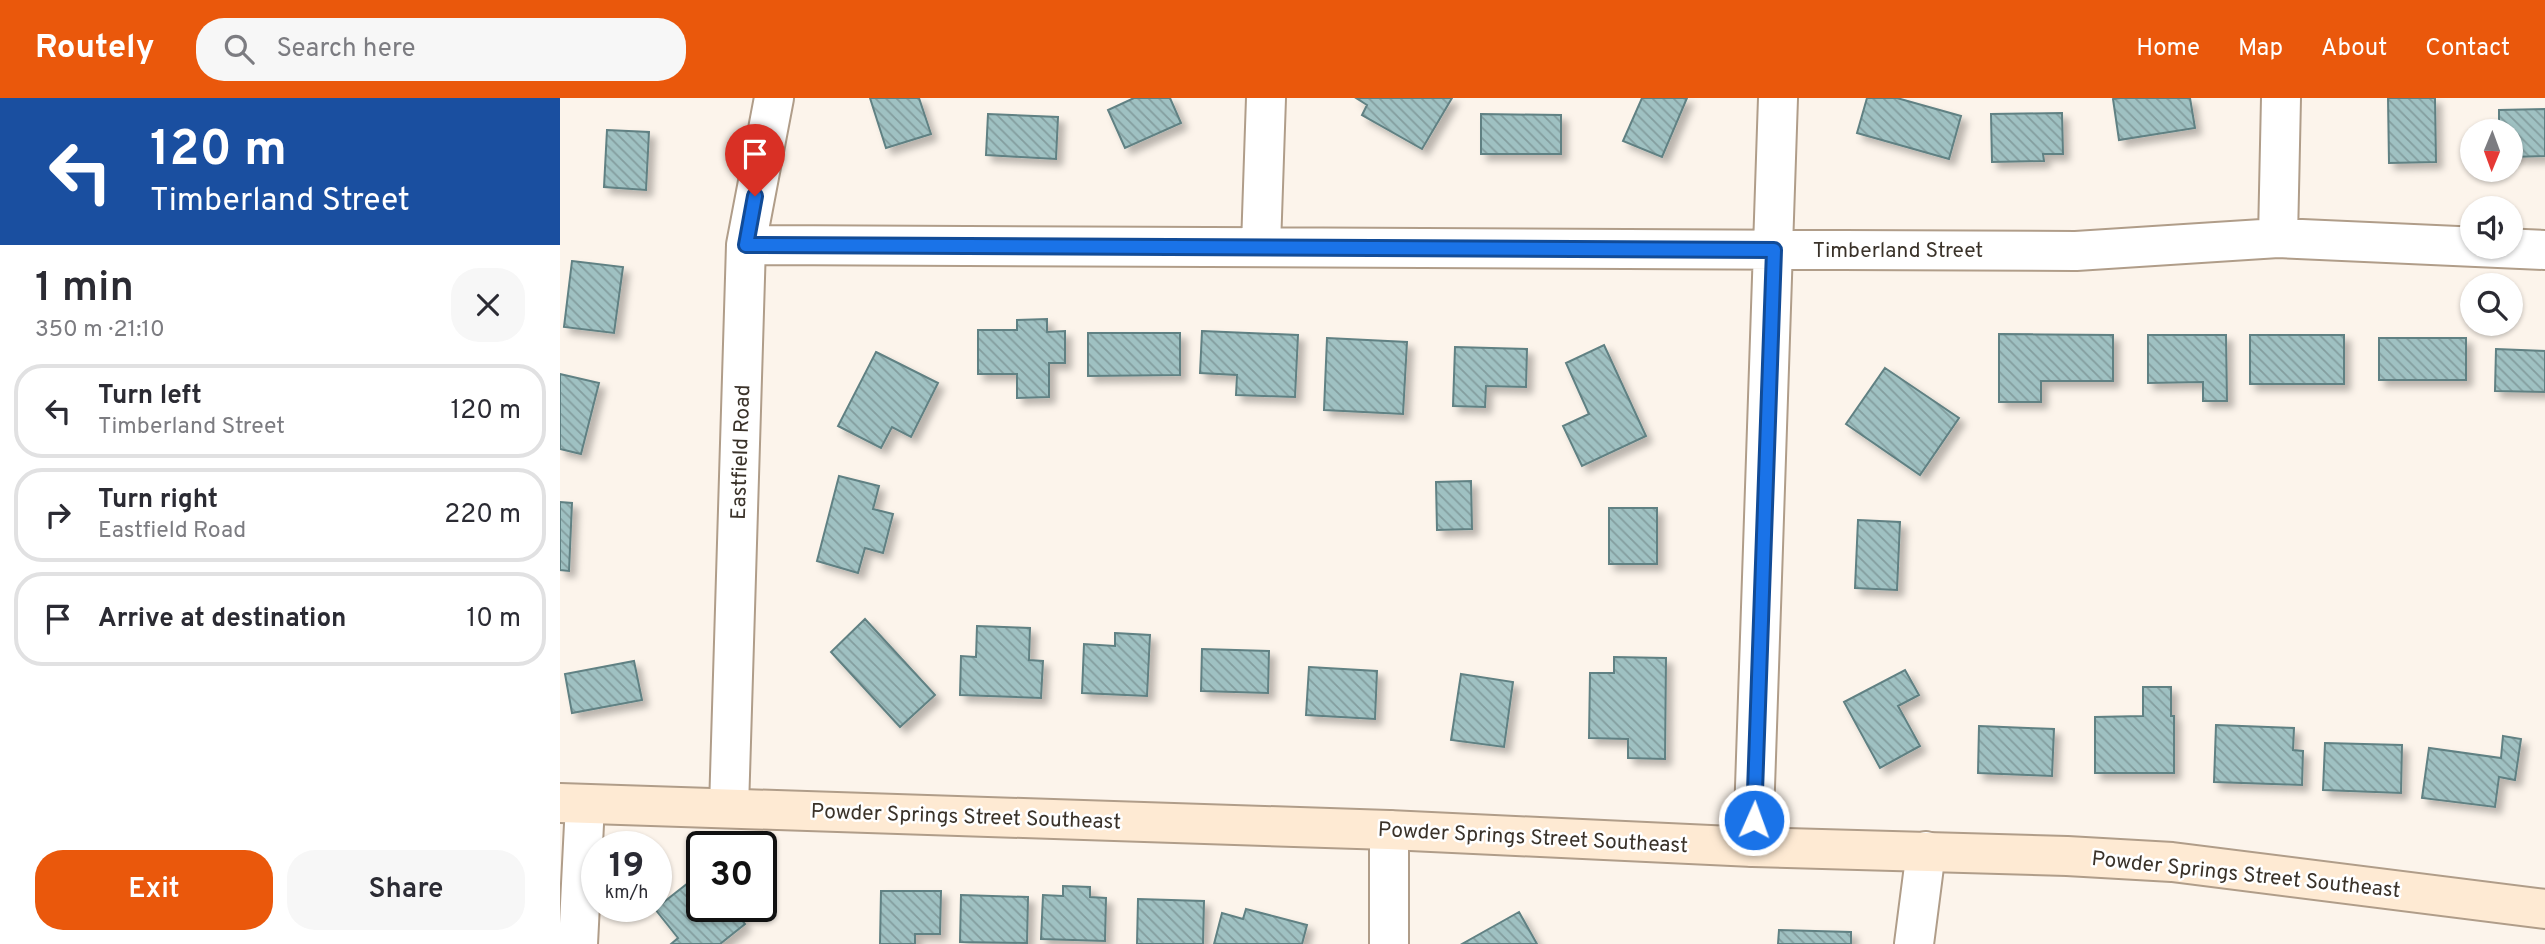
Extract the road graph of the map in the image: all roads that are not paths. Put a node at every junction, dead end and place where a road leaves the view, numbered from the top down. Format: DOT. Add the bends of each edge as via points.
graph roads {
  1 [pos="774,98"];
  2 [pos="1266,98"];
  3 [pos="1778,98"];
  4 [pos="2281,98"];
  5 [pos="2277,238"];
  6 [pos="746,245"];
  7 [pos="1261,246"];
  8 [pos="1774,250"];
  9 [pos="2545,250"];
  10 [pos="573,803"];
  11 [pos="729,808"];
  12 [pos="1389,830"];
  13 [pos="1753,847"];
  14 [pos="1926,851"];
  15 [pos="2545,909"];
  16 [pos="578,944"];
  17 [pos="1389,944"];
  18 [pos="1914,944"];
  1 -- 6 [label="street, Eastfield Road"];
  2 -- 7 [label="street"];
  3 -- 8 [label="street"];
  4 -- 5 [label="street"];
  5 -- 8 [label="street, Timberland Street" via="2076,251"];
  5 -- 9 [label="street, Timberland Street"];
  6 -- 7 [label="street, Timberland Street"];
  6 -- 11 [label="street, Eastfield Road"];
  7 -- 8 [label="street, Timberland Street"];
  8 -- 13 [label="street"];
  10 -- 11 [label="street, Powder Springs Street Southeast"];
  10 -- 16 [label="street"];
  11 -- 12 [label="street, Powder Springs Street Southeast"];
  12 -- 13 [label="street, Powder Springs Street Southeast"];
  12 -- 17 [label="street"];
  13 -- 14 [label="street, Powder Springs Street Southeast"];
  14 -- 15 [label="street, Powder Springs Street Southeast" via="2172,862"];
  14 -- 18 [label="street"];
}
